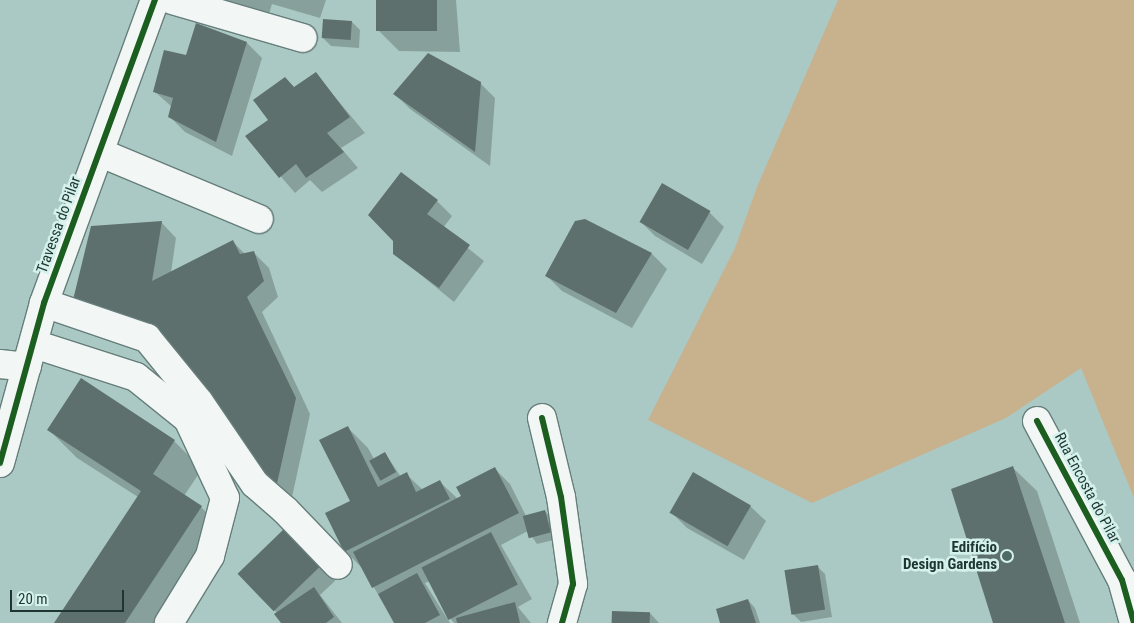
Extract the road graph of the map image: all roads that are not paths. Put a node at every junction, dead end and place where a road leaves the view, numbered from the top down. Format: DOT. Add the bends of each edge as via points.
graph roads {
  1 [pos="155,0"];
  2 [pos="172,0"];
  3 [pos="303,38"];
  4 [pos="100,153"];
  5 [pos="260,219"];
  6 [pos="44,303"];
  7 [pos="30,356"];
  8 [pos="0,364"];
  9 [pos="542,418"];
  10 [pos="1037,421"];
  11 [pos="0,463"];
  12 [pos="338,565"];
  13 [pos="169,623"];
  14 [pos="562,623"];
  15 [pos="1134,623"];
  1 -- 4 [label="street, Travessa do Pilar"];
  2 -- 3 [label="street"];
  4 -- 5 [label="street"];
  4 -- 6 [label="street, Travessa do Pilar"];
  6 -- 7 [label="street, Travessa do Pilar"];
  6 -- 12 [label="street" via="147,338 199,402 255,484 286,510"];
  7 -- 8 [label="street"];
  7 -- 11 [label="street, Travessa do Pilar"];
  7 -- 13 [label="street" via="136,377 188,419 225,498 210,556"];
  9 -- 14 [label="street" via="561,497 573,584"];
  10 -- 15 [label="street, Rua Encosta do Pilar" via="1122,580"];
}
